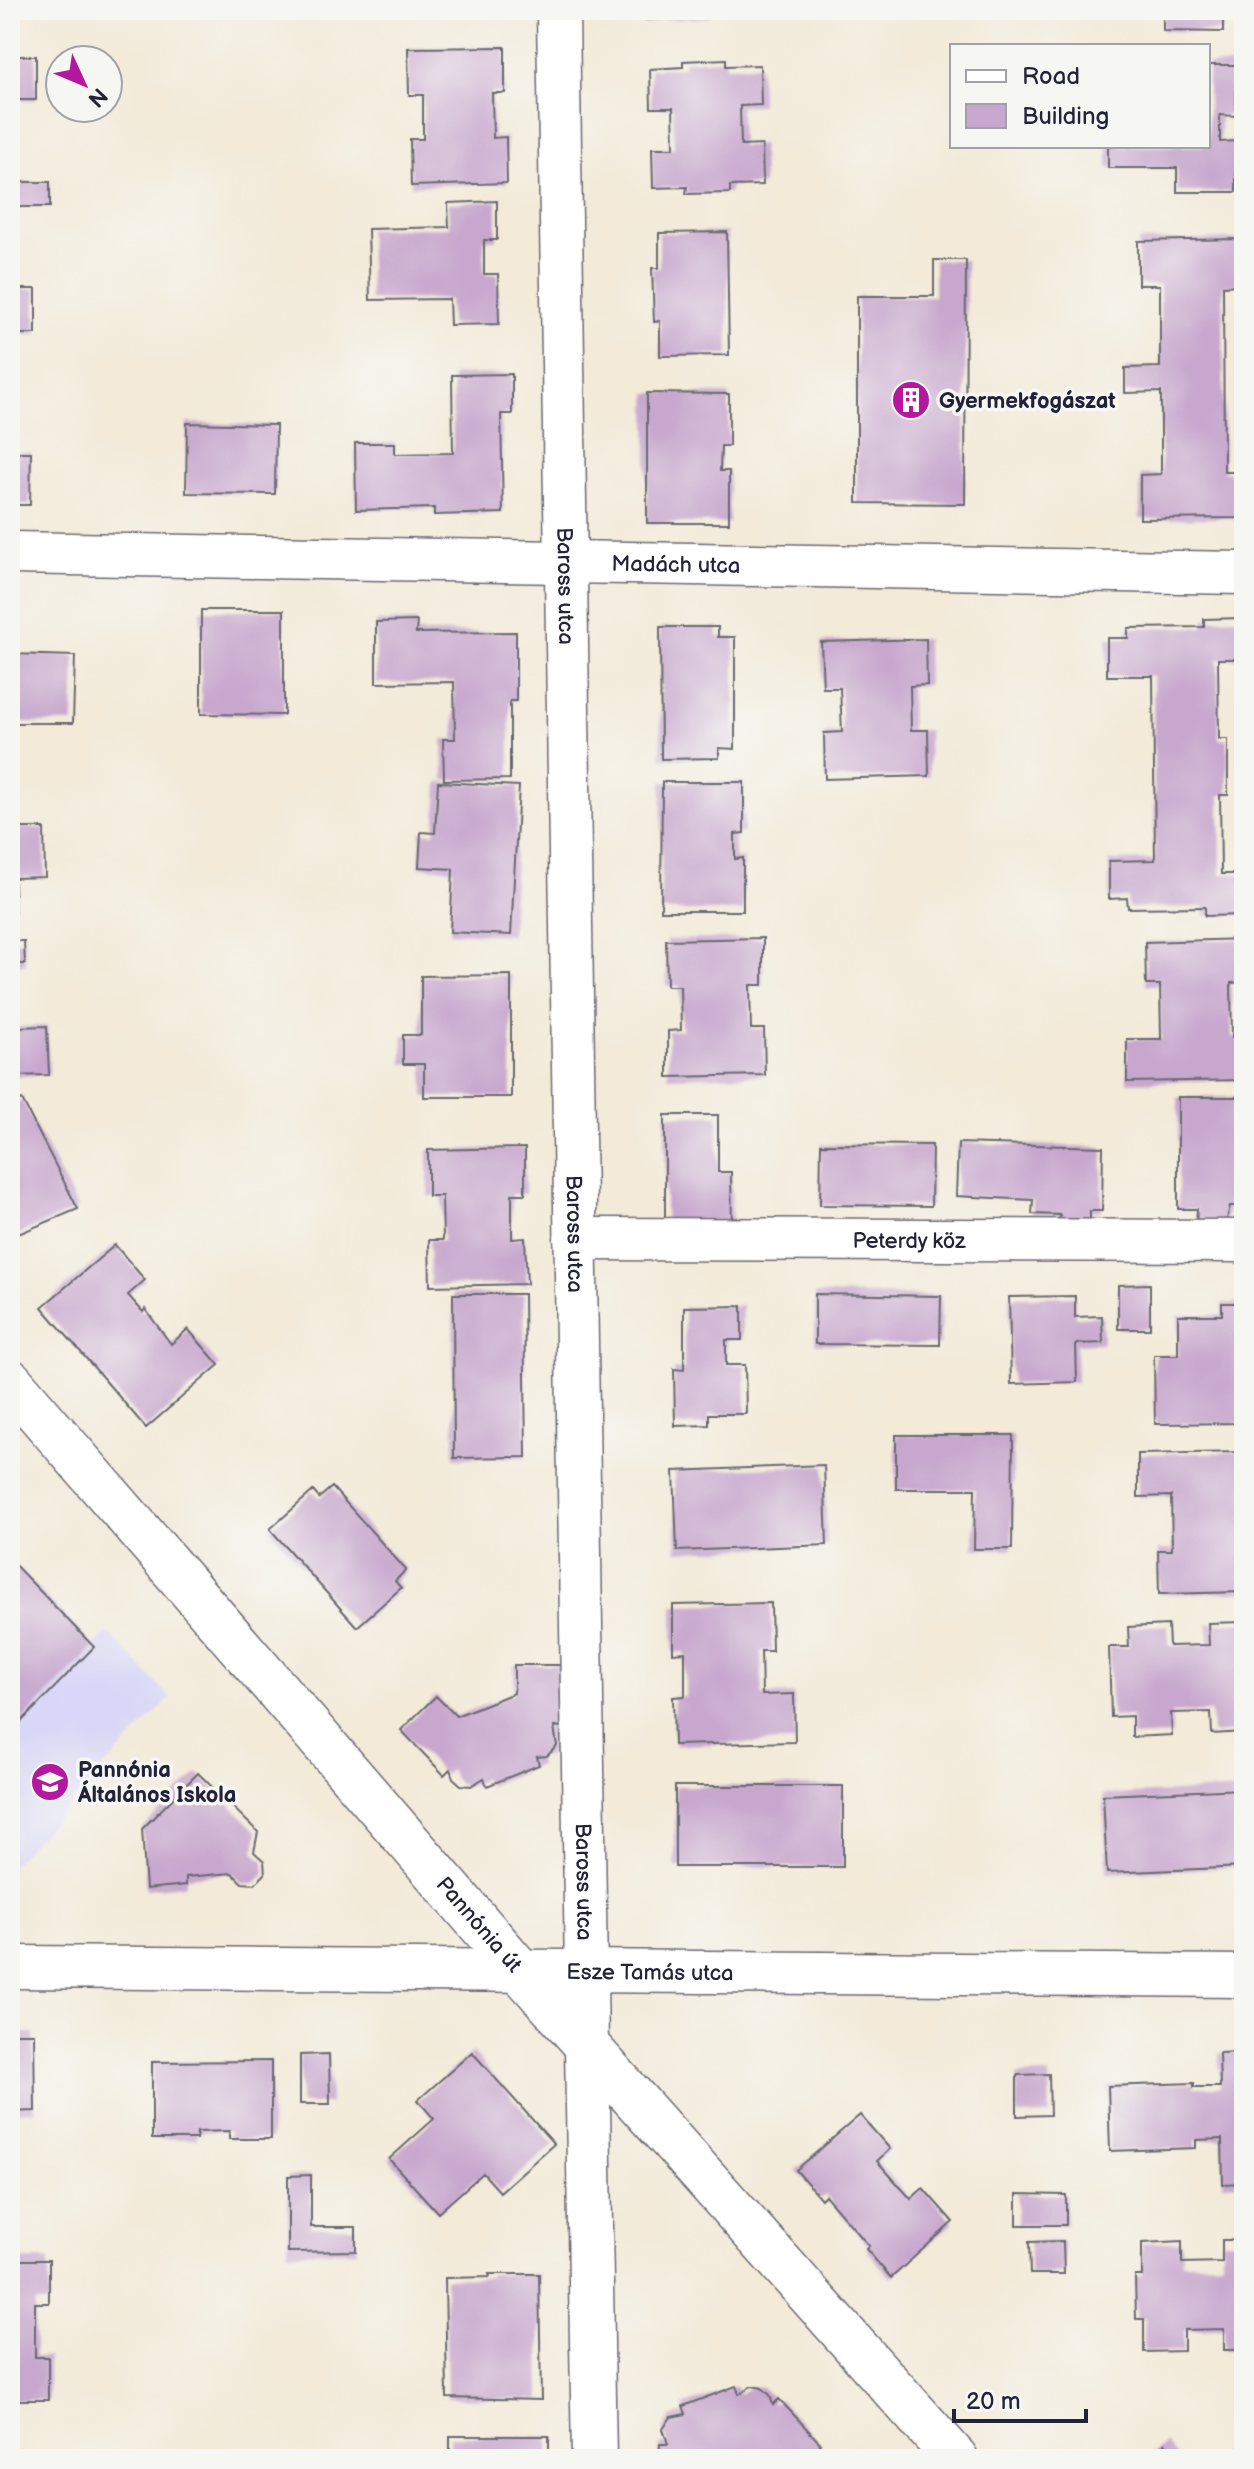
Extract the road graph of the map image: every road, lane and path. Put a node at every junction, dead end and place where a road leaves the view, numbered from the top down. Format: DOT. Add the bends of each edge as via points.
graph roads {
  1 [pos="558,10"];
  2 [pos="10,553"];
  3 [pos="566,562"];
  4 [pos="1244,573"];
  5 [pos="575,1239"];
  6 [pos="1244,1241"];
  7 [pos="10,1381"];
  8 [pos="10,1967"];
  9 [pos="585,1971"];
  10 [pos="523,1974"];
  11 [pos="1244,1976"];
  12 [pos="587,2047"];
  13 [pos="594,2459"];
  14 [pos="956,2459"];
  1 -- 3 [label="street, Baross utca"];
  2 -- 3 [label="street, Madách utca"];
  3 -- 4 [label="street, Madách utca"];
  3 -- 5 [label="street, Baross utca"];
  5 -- 6 [label="street, Peterdy köz"];
  5 -- 9 [label="street, Baross utca"];
  7 -- 10 [label="street, Pannónia út"];
  8 -- 10 [label="street, Esze Tamás utca"];
  9 -- 10 [label="street, Esze Tamás utca"];
  9 -- 11 [label="street, Esze Tamás utca"];
  9 -- 12 [label="street, Baross utca"];
  10 -- 12 [label="street, Pannónia út"];
  12 -- 13 [label="street, Baross utca"];
  12 -- 14 [label="street, Pannónia út"];
}
